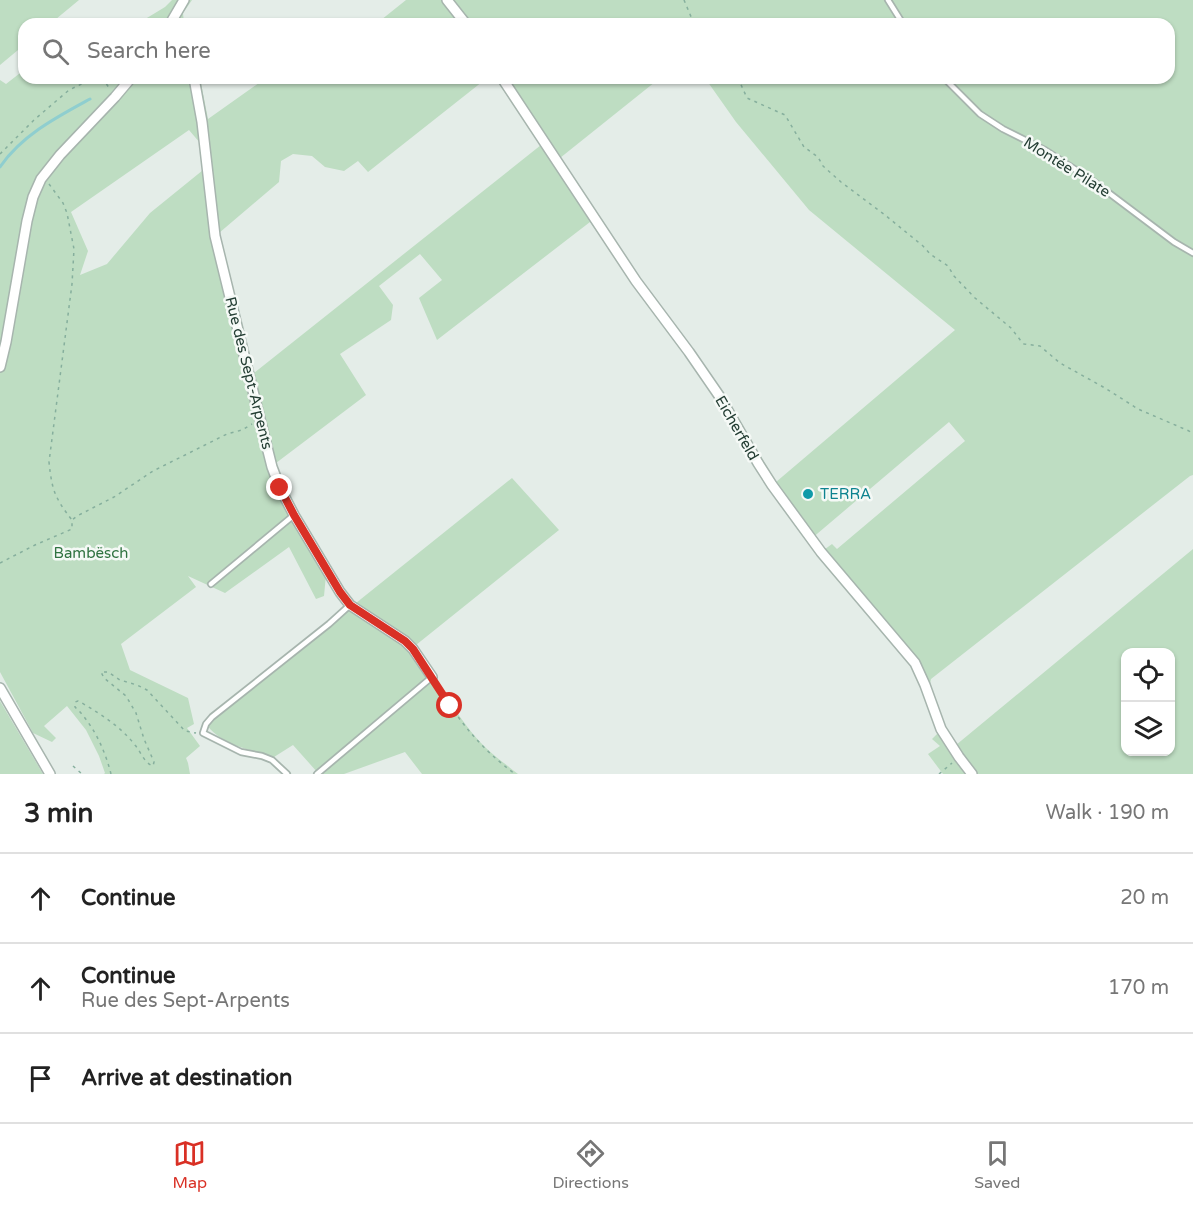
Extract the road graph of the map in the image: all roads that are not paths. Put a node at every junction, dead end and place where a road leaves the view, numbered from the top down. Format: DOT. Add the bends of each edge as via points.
graph roads {
  1 [pos="184,0"];
  2 [pos="447,0"];
  3 [pos="888,0"];
  4 [pos="175,18"];
  5 [pos="461,18"];
  6 [pos="899,18"];
  7 [pos="126,84"];
  8 [pos="195,84"];
  9 [pos="506,84"];
  10 [pos="950,84"];
  11 [pos="1193,253"];
  12 [pos="0,367"];
  13 [pos="294,515"];
  14 [pos="211,584"];
  15 [pos="350,605"];
  16 [pos="432,678"];
  17 [pos="0,688"];
  18 [pos="50,774"];
  19 [pos="287,774"];
  20 [pos="316,774"];
  21 [pos="972,774"];
  1 -- 4 [label="street"];
  2 -- 5 [label="street"];
  3 -- 6 [label="lane"];
  7 -- 12 [label="street" via="41,179 27,221"];
  8 -- 13 [label="street, Rue des Sept-Arpents" via="215,236 272,467"];
  9 -- 21 [label="street, Eicherfeld" via="636,281 720,397 772,485 821,552 915,663 941,729"];
  10 -- 11 [label="lane, Montée Pilate" via="980,114 1093,181"];
  13 -- 14 [label="lane"];
  13 -- 15 [label="street, Rue des Sept-Arpents"];
  15 -- 16 [label="street, Rue des Sept-Arpents" via="405,641"];
  15 -- 19 [label="lane" via="206,724 203,733 241,752 272,760"];
  16 -- 20 [label="lane"];
  17 -- 18 [label="street"];
}
